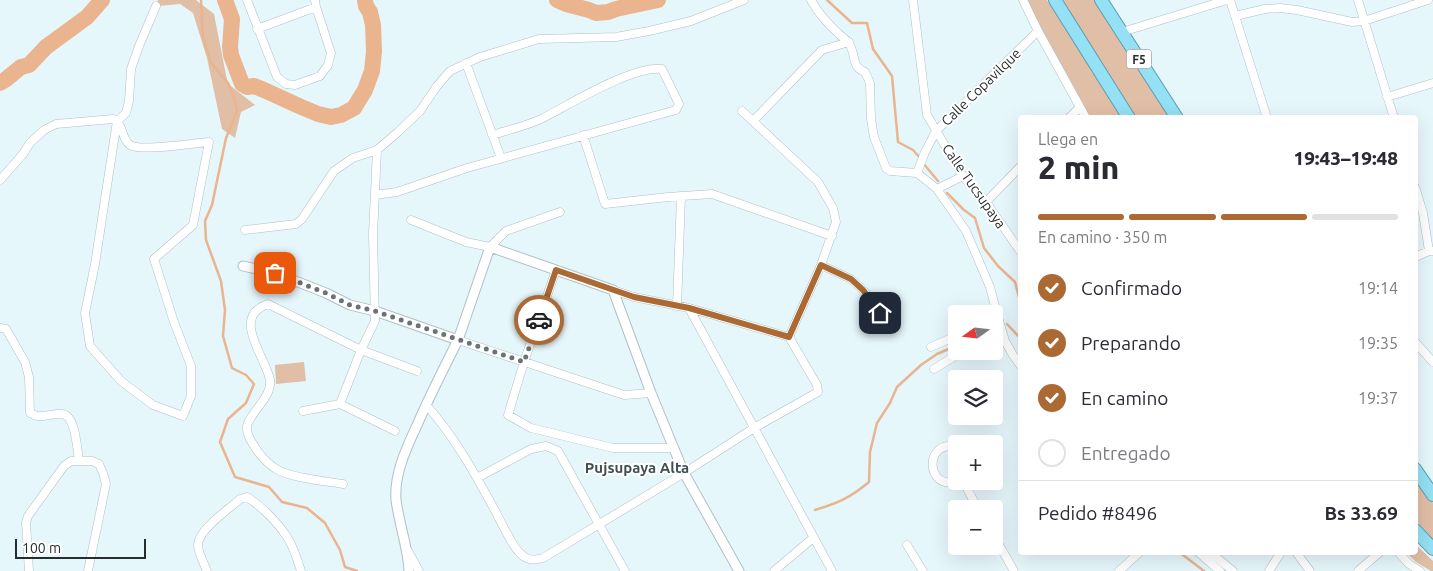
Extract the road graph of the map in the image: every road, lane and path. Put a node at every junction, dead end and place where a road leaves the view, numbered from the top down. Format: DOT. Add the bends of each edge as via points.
graph roads {
  1 [pos="247,0"];
  2 [pos="744,0"];
  3 [pos="811,0"];
  4 [pos="913,0"];
  5 [pos="1023,0"];
  6 [pos="1055,0"];
  7 [pos="1101,0"];
  8 [pos="1229,0"];
  9 [pos="1358,0"];
  10 [pos="1428,0"];
  11 [pos="316,3"];
  12 [pos="156,6"];
  13 [pos="1235,16"];
  14 [pos="1364,20"];
  15 [pos="257,29"];
  16 [pos="1038,31"];
  17 [pos="1122,32"];
  18 [pos="849,42"];
  19 [pos="466,63"];
  20 [pos="1433,83"];
  21 [pos="1388,97"];
  22 [pos="1080,107"];
  23 [pos="742,111"];
  24 [pos="1072,115"];
  25 [pos="1084,115"];
  26 [pos="1127,115"];
  27 [pos="1175,115"];
  28 [pos="1266,115"];
  29 [pos="1393,115"];
  30 [pos="117,121"];
  31 [pos="753,121"];
  32 [pos="936,131"];
  33 [pos="492,135"];
  34 [pos="583,135"];
  35 [pos="377,150"];
  36 [pos="501,158"];
  37 [pos="1018,169"];
  38 [pos="918,170"];
  39 [pos="963,176"];
  40 [pos="0,180"];
  41 [pos="937,190"];
  42 [pos="375,195"];
  43 [pos="681,196"];
  44 [pos="1418,197"];
  45 [pos="986,202"];
  46 [pos="560,212"];
  47 [pos="411,220"];
  48 [pos="245,230"];
  49 [pos="832,236"];
  50 [pos="490,246"];
  51 [pos="1018,248"];
  52 [pos="1431,251"];
  53 [pos="1418,256"];
  54 [pos="821,265"];
  55 [pos="243,266"];
  56 [pos="556,270"];
  57 [pos="613,290"];
  58 [pos="993,305"];
  59 [pos="677,306"];
  60 [pos="689,308"];
  61 [pos="375,311"];
  62 [pos="880,313"];
  63 [pos="0,328"];
  64 [pos="789,337"];
  65 [pos="1004,338"];
  66 [pos="458,340"];
  67 [pos="948,340"];
  68 [pos="1418,345"];
  69 [pos="931,347"];
  70 [pos="361,350"];
  71 [pos="950,360"];
  72 [pos="1018,361"];
  73 [pos="524,362"];
  74 [pos="1433,362"];
  75 [pos="934,370"];
  76 [pos="416,371"];
  77 [pos="652,393"];
  78 [pos="340,404"];
  79 [pos="426,405"];
  80 [pos="303,411"];
  81 [pos="754,428"];
  82 [pos="395,431"];
  83 [pos="948,446"];
  84 [pos="674,448"];
  85 [pos="79,461"];
  86 [pos="684,473"];
  87 [pos="1418,473"];
  88 [pos="477,478"];
  89 [pos="948,482"];
  90 [pos="343,484"];
  91 [pos="1433,495"];
  92 [pos="599,524"];
  93 [pos="1418,533"];
  94 [pos="813,538"];
  95 [pos="907,545"];
  96 [pos="407,548"];
  97 [pos="1433,549"];
  98 [pos="1003,552"];
  99 [pos="1137,555"];
  100 [pos="1201,555"];
  101 [pos="1214,555"];
  102 [pos="1280,555"];
  103 [pos="1298,555"];
  104 [pos="1377,555"];
  105 [pos="1401,555"];
  106 [pos="29,571"];
  107 [pos="88,571"];
  108 [pos="207,571"];
  109 [pos="301,571"];
  110 [pos="409,571"];
  111 [pos="419,571"];
  112 [pos="625,571"];
  113 [pos="739,571"];
  114 [pos="774,571"];
  115 [pos="832,571"];
  116 [pos="923,571"];
  117 [pos="1014,571"];
  118 [pos="1120,571"];
  119 [pos="1220,571"];
  120 [pos="1233,571"];
  121 [pos="1269,571"];
  122 [pos="1310,571"];
  123 [pos="1358,571"];
  124 [pos="1420,571"];
  1 -- 15 [label="street"];
  2 -- 19 [label="street" via="691,21 657,29 616,37 539,39"];
  3 -- 18 [label="street" via="839,35"];
  4 -- 32 [label="street, Calle Tucsupaya" via="927,115"];
  5 -- 16 [label="street"];
  6 -- 26 [label="highway"];
  7 -- 17 [label="highway, F5"];
  8 -- 13 [label="street"];
  8 -- 17 [label="street"];
  9 -- 14 [label="street"];
  10 -- 14 [label="street"];
  11 -- 15 [label="street"];
  11 -- 15 [label="street" via="330,53 328,65 320,76 295,85 277,78"];
  12 -- 30 [label="street" via="131,69 126,113"];
  13 -- 14 [label="street" via="1280,8 1352,22"];
  13 -- 28 [label="street"];
  14 -- 21 [label="street"];
  16 -- 22 [label="street"];
  16 -- 32 [label="street, Calle Copavilque"];
  17 -- 27 [label="highway, F5"];
  18 -- 31 [label="street" via="822,50"];
  18 -- 38 [label="street" via="856,66 865,72 870,83 874,137 886,168 890,171"];
  19 -- 33 [label="street"];
  19 -- 35 [label="street" via="450,71 420,111"];
  20 -- 21 [label="street"];
  21 -- 29 [label="street"];
  22 -- 24 [label="street"];
  22 -- 25 [label="street"];
  23 -- 31 [label="street"];
  30 -- 30 [label="street" via="126,140 136,148 209,142 193,226 154,259 190,366 191,396 183,416 153,405 122,381 90,346 85,313"];
  30 -- 40 [label="street" via="56,124 44,130"];
  31 -- 49 [label="street" via="818,182 835,215"];
  32 -- 38 [label="street, Calle Copavilque"];
  32 -- 39 [label="street, Calle Tucsupaya"];
  33 -- 34 [label="street" via="538,120 620,78 662,69 680,104 676,110"];
  33 -- 36 [label="street"];
  34 -- 36 [label="street"];
  34 -- 43 [label="street" via="605,204"];
  35 -- 42 [label="street"];
  35 -- 48 [label="street" via="353,158 334,171 296,224"];
  36 -- 42 [label="street" via="397,192"];
  37 -- 45 [label="street"];
  38 -- 41 [label="street"];
  39 -- 41 [label="street"];
  39 -- 45 [label="street, Calle Tucsupaya"];
  41 -- 58 [label="street" via="966,231 990,287"];
  42 -- 61 [label="street"];
  43 -- 49 [label="street" via="712,194"];
  43 -- 59 [label="street"];
  44 -- 52 [label="street"];
  45 -- 51 [label="street, Calle Tucsupaya"];
  46 -- 50 [label="street" via="506,231"];
  47 -- 50 [label="street" via="466,242"];
  49 -- 54 [label="street"];
  50 -- 56 [label="street"];
  50 -- 66 [label="street"];
  52 -- 53 [label="street"];
  54 -- 62 [label="street" via="851,279"];
  54 -- 64 [label="street"];
  55 -- 61 [label="street" via="275,273 350,305"];
  56 -- 57 [label="street"];
  56 -- 73 [label="street"];
  57 -- 59 [label="street"];
  57 -- 77 [label="street"];
  59 -- 60 [label="street"];
  60 -- 64 [label="street"];
  60 -- 81 [label="street"];
  61 -- 66 [label="street"];
  61 -- 70 [label="street" via="375,321"];
  63 -- 85 [label="street" via="6,329 25,362 29,377 30,413 38,417 66,415 74,428"];
  64 -- 81 [label="street" via="818,392"];
  65 -- 72 [label="street"];
  66 -- 73 [label="street"];
  66 -- 79 [label="street"];
  67 -- 69 [label="street"];
  68 -- 74 [label="street"];
  70 -- 76 [label="street"];
  70 -- 78 [label="street"];
  70 -- 90 [label="street" via="268,304 258,307 253,314 250,325 270,381 267,393 247,424 248,435 258,453 276,469"];
  71 -- 75 [label="street"];
  73 -- 77 [label="street" via="624,396"];
  73 -- 84 [label="street" via="508,415 531,428 613,448"];
  77 -- 84 [label="street"];
  78 -- 80 [label="street"];
  78 -- 82 [label="street"];
  79 -- 88 [label="street"];
  79 -- 96 [label="street" via="397,483 396,499"];
  81 -- 86 [label="street"];
  81 -- 94 [label="street"];
  83 -- 89 [label="street" via="941,449 932,464 936,476"];
  84 -- 86 [label="street"];
  85 -- 106 [label="street" via="71,461 64,466 28,516"];
  85 -- 107 [label="street" via="92,460 99,464 106,484"];
  86 -- 92 [label="street"];
  86 -- 113 [label="street"];
  87 -- 91 [label="highway"];
  88 -- 92 [label="street" via="531,449 553,448 561,455"];
  88 -- 92 [label="street" via="518,551 530,560 543,558"];
  92 -- 112 [label="street"];
  93 -- 97 [label="highway"];
  94 -- 114 [label="street"];
  94 -- 115 [label="street"];
  95 -- 116 [label="street"];
  96 -- 110 [label="street"];
  96 -- 111 [label="street"];
  98 -- 117 [label="street"];
  99 -- 118 [label="street"];
  100 -- 119 [label="street"];
  101 -- 120 [label="street"];
  102 -- 121 [label="street"];
  103 -- 122 [label="street"];
  104 -- 123 [label="street"];
  105 -- 124 [label="street"];
  108 -- 109 [label="street" via="198,547 204,530 240,499 247,498 257,503 285,533"];
}
